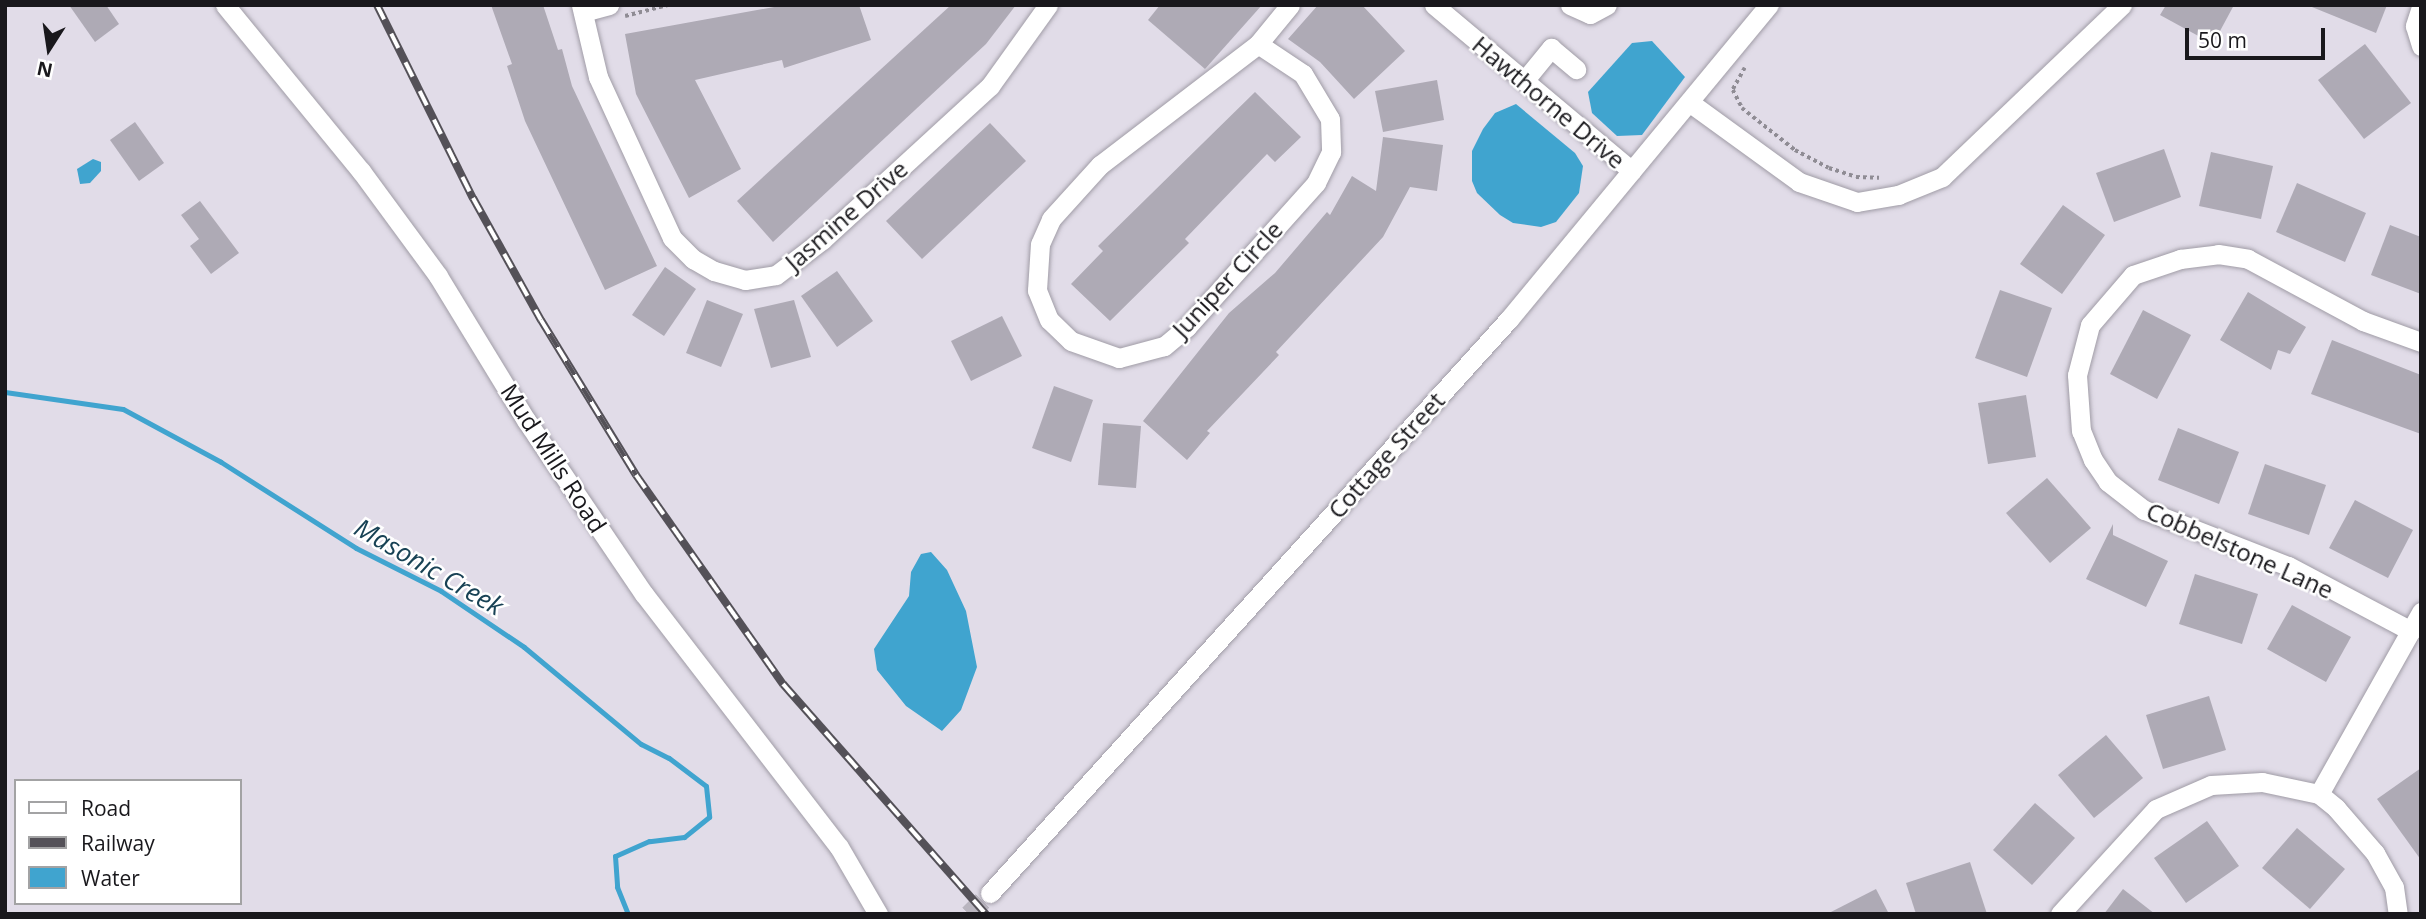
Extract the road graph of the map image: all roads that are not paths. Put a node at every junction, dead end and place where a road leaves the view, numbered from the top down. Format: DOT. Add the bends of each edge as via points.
graph roads {
  1 [pos="225,5"];
  2 [pos="1048,5"];
  3 [pos="1290,5"];
  4 [pos="1570,5"];
  5 [pos="1607,5"];
  6 [pos="1769,5"];
  7 [pos="2122,5"];
  8 [pos="1435,6"];
  9 [pos="2421,7"];
  10 [pos="582,9"];
  11 [pos="613,12"];
  12 [pos="1258,44"];
  13 [pos="2421,46"];
  14 [pos="1576,69"];
  15 [pos="1524,81"];
  16 [pos="1689,102"];
  17 [pos="1632,172"];
  18 [pos="2421,342"];
  19 [pos="2421,612"];
  20 [pos="2411,631"];
  21 [pos="2319,794"];
  22 [pos="990,893"];
  23 [pos="877,914"];
  24 [pos="2060,914"];
  25 [pos="2398,914"];
  1 -- 23 [label="street, Mud Mills Road" via="361,171 438,276 526,420 644,594 839,847"];
  2 -- 10 [label="street, Jasmine Drive" via="990,86 822,240 776,275 745,280 703,265 673,238 598,77"];
  3 -- 12 [label="street, Juniper Circle"];
  4 -- 5 [label="street" via="1590,14"];
  6 -- 16 [label="street, Cottage Street"];
  7 -- 16 [label="street" via="1942,177 1898,195 1857,202 1799,181"];
  8 -- 15 [label="street, Hawthorne Drive"];
  9 -- 13 [label="street" via="2415,26"];
  10 -- 11 [label="street"];
  12 -- 12 [label="street, Juniper Circle" via="1303,74 1330,119 1331,152 1316,183 1187,327 1164,346 1119,358 1071,341 1049,320 1037,289 1040,244 1051,219 1100,165"];
  14 -- 15 [label="street" via="1551,48"];
  15 -- 17 [label="street, Hawthorne Drive"];
  16 -- 17 [label="street, Cottage Street"];
  17 -- 22 [label="street, Cottage Street" via="1499,329"];
  18 -- 20 [label="street, Cobbelstone Lane" via="2363,321 2248,259 2218,254 2180,259 2133,275 2090,325 2077,375 2081,431 2093,460 2108,482 2144,510 2288,566"];
  19 -- 20 [label="street"];
  20 -- 21 [label="street"];
  21 -- 24 [label="street" via="2262,782 2211,785 2179,797 2156,809"];
  21 -- 25 [label="street" via="2375,853 2393,887"];
}
